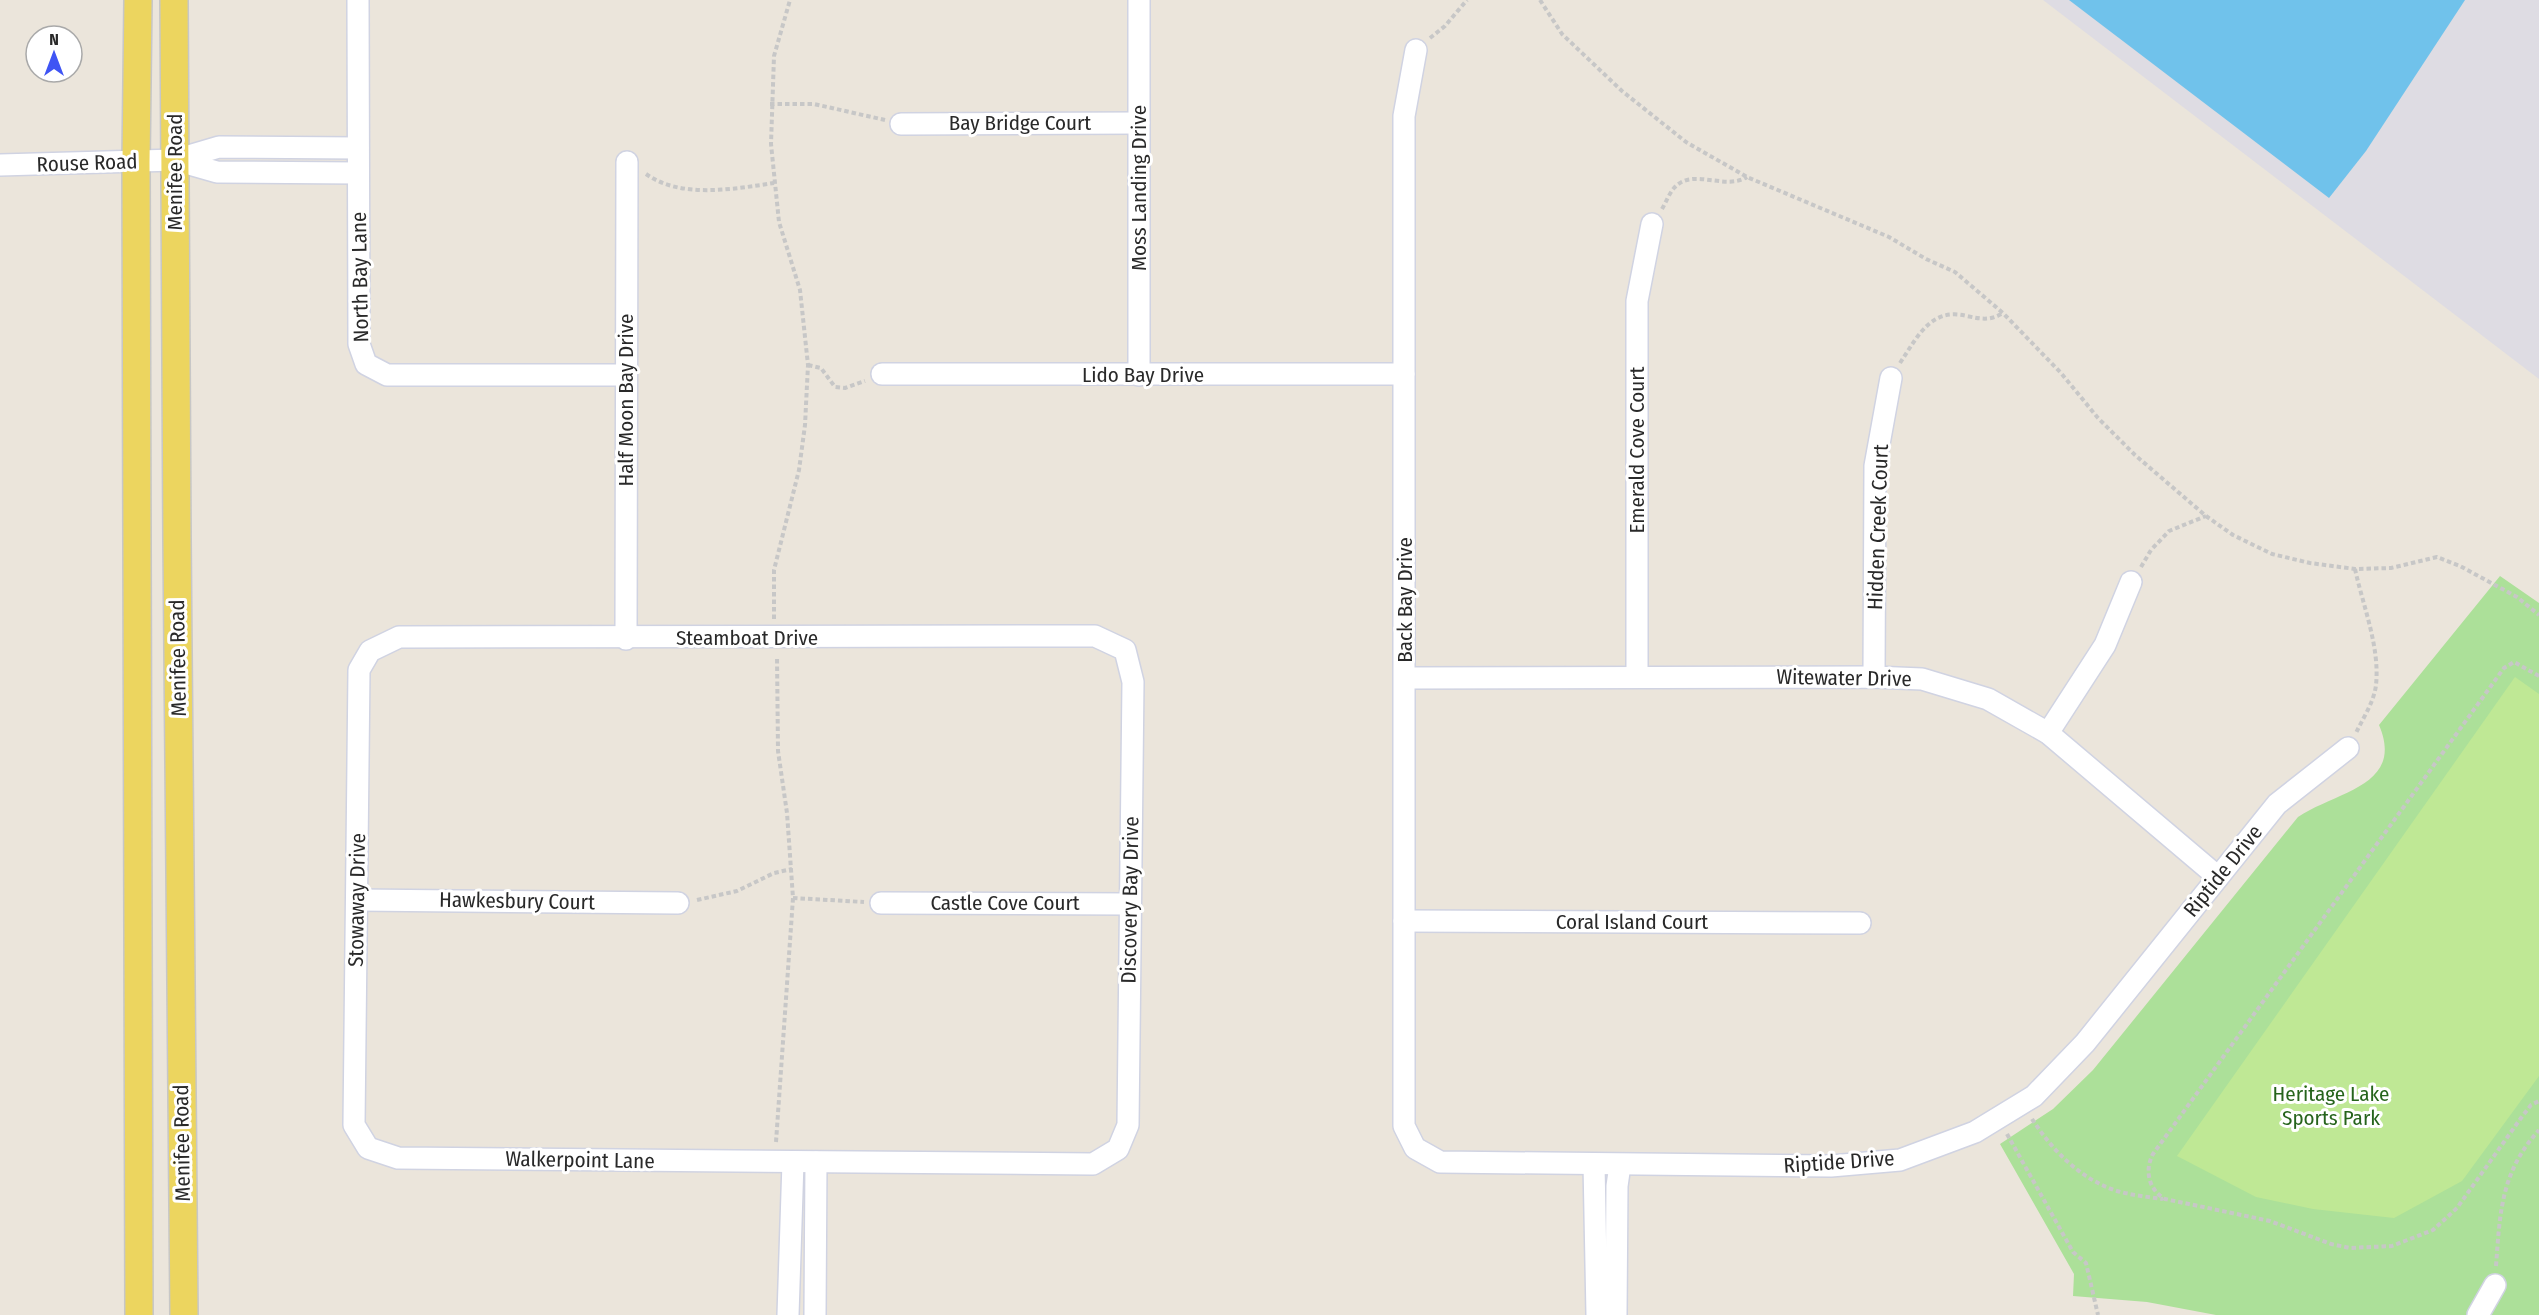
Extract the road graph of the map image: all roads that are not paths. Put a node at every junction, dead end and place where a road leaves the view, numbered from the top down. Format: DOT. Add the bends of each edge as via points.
graph roads {
  1 [pos="138,0"];
  2 [pos="174,0"];
  3 [pos="358,0"];
  4 [pos="1139,0"];
  5 [pos="1416,50"];
  6 [pos="1139,123"];
  7 [pos="901,124"];
  8 [pos="358,148"];
  9 [pos="175,160"];
  10 [pos="136,162"];
  11 [pos="627,162"];
  12 [pos="0,165"];
  13 [pos="358,173"];
  14 [pos="1652,224"];
  15 [pos="882,374"];
  16 [pos="1404,374"];
  17 [pos="626,375"];
  18 [pos="1139,375"];
  19 [pos="1891,378"];
  20 [pos="2131,582"];
  21 [pos="626,639"];
  22 [pos="1125,650"];
  23 [pos="370,651"];
  24 [pos="1874,676"];
  25 [pos="1406,678"];
  26 [pos="1637,678"];
  27 [pos="2048,733"];
  28 [pos="2348,748"];
  29 [pos="2218,877"];
  30 [pos="357,900"];
  31 [pos="678,903"];
  32 [pos="881,903"];
  33 [pos="1129,904"];
  34 [pos="1404,921"];
  35 [pos="1860,923"];
  36 [pos="368,1148"];
  37 [pos="1415,1148"];
  38 [pos="1118,1149"];
  39 [pos="785,1162"];
  40 [pos="816,1162"];
  41 [pos="1594,1164"];
  42 [pos="1620,1165"];
  43 [pos="2495,1285"];
  44 [pos="139,1315"];
  45 [pos="184,1315"];
  46 [pos="788,1315"];
  47 [pos="815,1315"];
  48 [pos="1597,1315"];
  49 [pos="1616,1315"];
  50 [pos="2478,1315"];
  1 -- 10 [label="main road, Menifee Road"];
  2 -- 9 [label="main road, Menifee Road"];
  3 -- 8 [label="street, North Bay Lane"];
  4 -- 6 [label="street, Moss Landing Drive"];
  5 -- 16 [label="street, Back Bay Drive" via="1404,116"];
  6 -- 7 [label="street, Bay Bridge Court"];
  6 -- 18 [label="street, Moss Landing Drive"];
  8 -- 9 [label="street" via="219,147"];
  8 -- 13 [label="street, North Bay Lane"];
  9 -- 10 [label="street, Rouse Road"];
  9 -- 13 [label="street" via="217,172"];
  9 -- 45 [label="main road, Menifee Road"];
  10 -- 12 [label="street, Rouse Road"];
  10 -- 44 [label="main road, Menifee Road"];
  11 -- 17 [label="street, Half Moon Bay Drive"];
  13 -- 17 [label="street, North Bay Lane" via="359,344 366,364 387,375"];
  14 -- 26 [label="street, Emerald Cove Court" via="1637,301"];
  15 -- 18 [label="street, Lido Bay Drive"];
  16 -- 18 [label="street, Lido Bay Drive"];
  16 -- 25 [label="street, Back Bay Drive"];
  17 -- 21 [label="street, Half Moon Bay Drive"];
  19 -- 24 [label="street, Hidden Creek Court" via="1875,466"];
  20 -- 27 [label="street" via="2105,645"];
  21 -- 22 [label="street, Steamboat Drive" via="1095,636"];
  21 -- 23 [label="street, Steamboat Drive" via="399,638"];
  22 -- 33 [label="street, Discovery Bay Drive" via="1133,682"];
  23 -- 30 [label="street, Stowaway Drive" via="358,670"];
  24 -- 26 [label="street, Witewater Drive"];
  24 -- 27 [label="street, Witewater Drive" via="1922,680 1988,699"];
  25 -- 26 [label="street, Witewater Drive"];
  25 -- 34 [label="street, Back Bay Drive"];
  27 -- 29 [label="street, Witewater Drive"];
  28 -- 29 [label="street, Riptide Drive" via="2277,804"];
  29 -- 42 [label="street, Riptide Drive" via="2085,1043 2034,1096 1975,1132 1900,1160 1831,1166"];
  30 -- 31 [label="street, Hawkesbury Court"];
  30 -- 36 [label="street, Stowaway Drive" via="354,1125"];
  32 -- 33 [label="street, Castle Cove Court"];
  33 -- 38 [label="street, Discovery Bay Drive" via="1128,1125"];
  34 -- 35 [label="street, Coral Island Court"];
  34 -- 37 [label="street, Back Bay Drive" via="1404,1126"];
  36 -- 39 [label="street, Walkerpoint Lane" via="398,1158"];
  37 -- 41 [label="street, Riptide Drive" via="1440,1162"];
  38 -- 40 [label="street, Walkerpoint Lane" via="1093,1164"];
  39 -- 40 [label="street, Walkerpoint Lane"];
  39 -- 46 [label="street"];
  40 -- 47 [label="street"];
  41 -- 42 [label="street, Riptide Drive"];
  41 -- 48 [label="street"];
  42 -- 49 [label="street"];
  43 -- 50 [label="street"];
}
